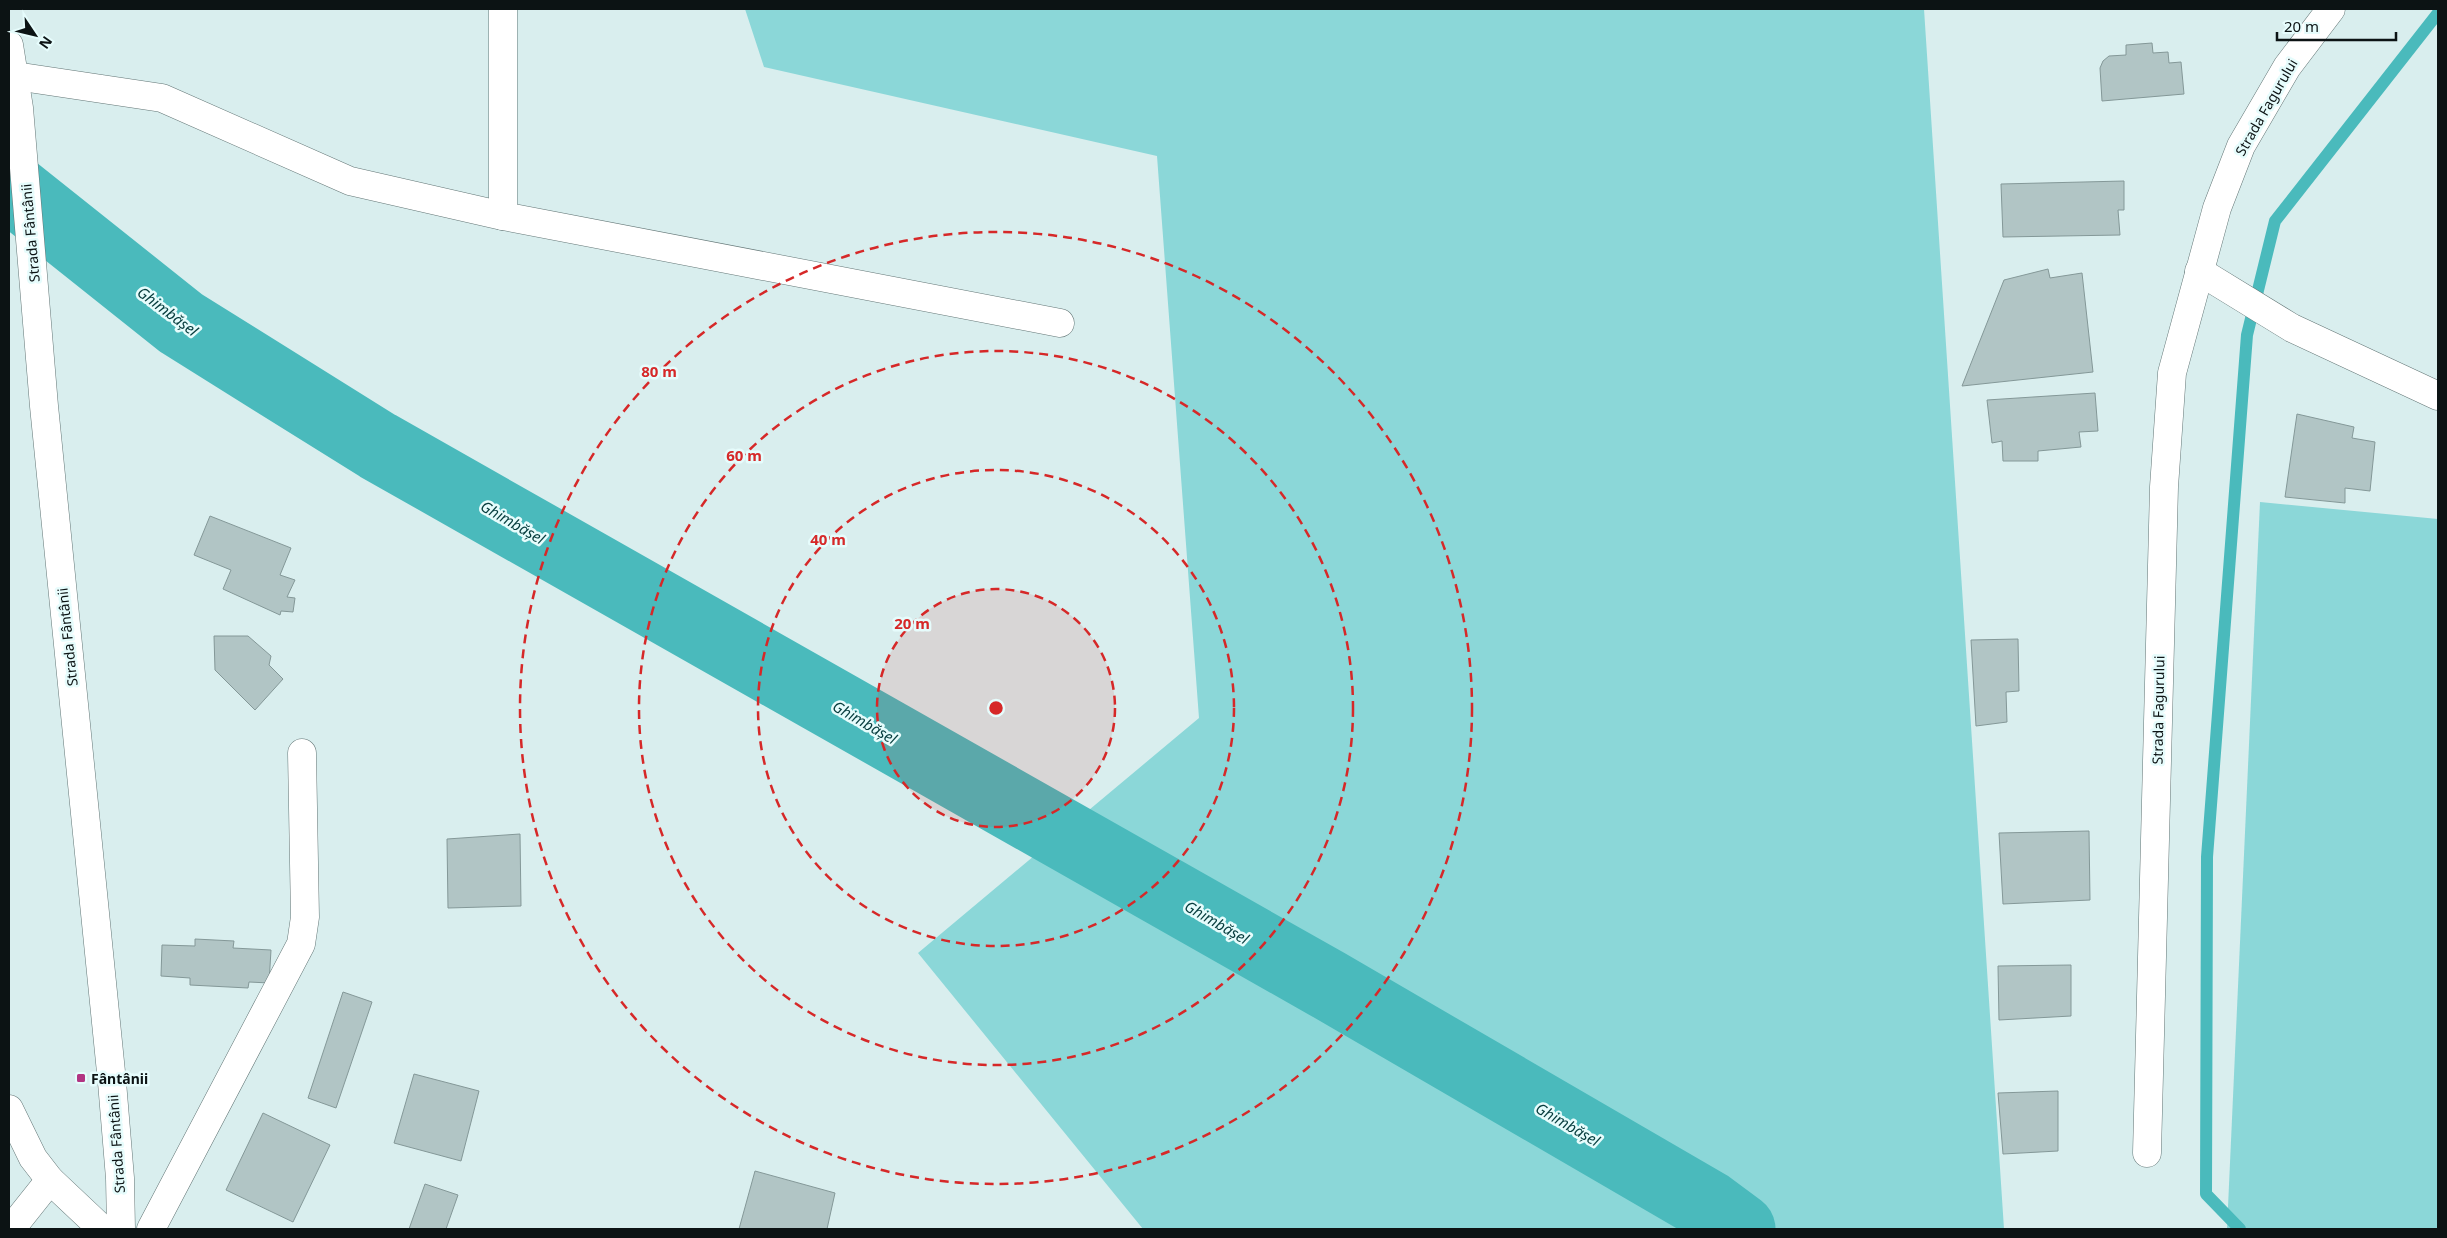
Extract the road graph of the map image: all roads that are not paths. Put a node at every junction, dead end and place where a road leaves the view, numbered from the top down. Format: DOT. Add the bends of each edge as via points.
graph roads {
  1 [pos="503,9"];
  2 [pos="2331,9"];
  3 [pos="9,45"];
  4 [pos="15,76"];
  5 [pos="503,216"];
  6 [pos="2199,271"];
  7 [pos="1060,323"];
  8 [pos="2438,396"];
  9 [pos="302,753"];
  10 [pos="9,1109"];
  11 [pos="2147,1153"];
  12 [pos="50,1180"];
  13 [pos="11,1229"];
  14 [pos="102,1229"];
  15 [pos="121,1229"];
  16 [pos="151,1229"];
  1 -- 5 [label="street"];
  2 -- 6 [label="street, Strada Fagurului" via="2287,67 2241,146 2217,208"];
  3 -- 4 [label="street, Strada Fântânii"];
  4 -- 5 [label="street" via="162,98 350,181"];
  4 -- 15 [label="street, Strada Fântânii" via="44,406 112,1082"];
  5 -- 7 [label="street"];
  6 -- 8 [label="street" via="2300,332"];
  6 -- 11 [label="street, Strada Fagurului" via="2172,373 2164,487"];
  9 -- 16 [label="street" via="304,917 301,944"];
  10 -- 12 [label="street" via="33,1158"];
  12 -- 13 [label="street"];
  12 -- 14 [label="street"];
}
